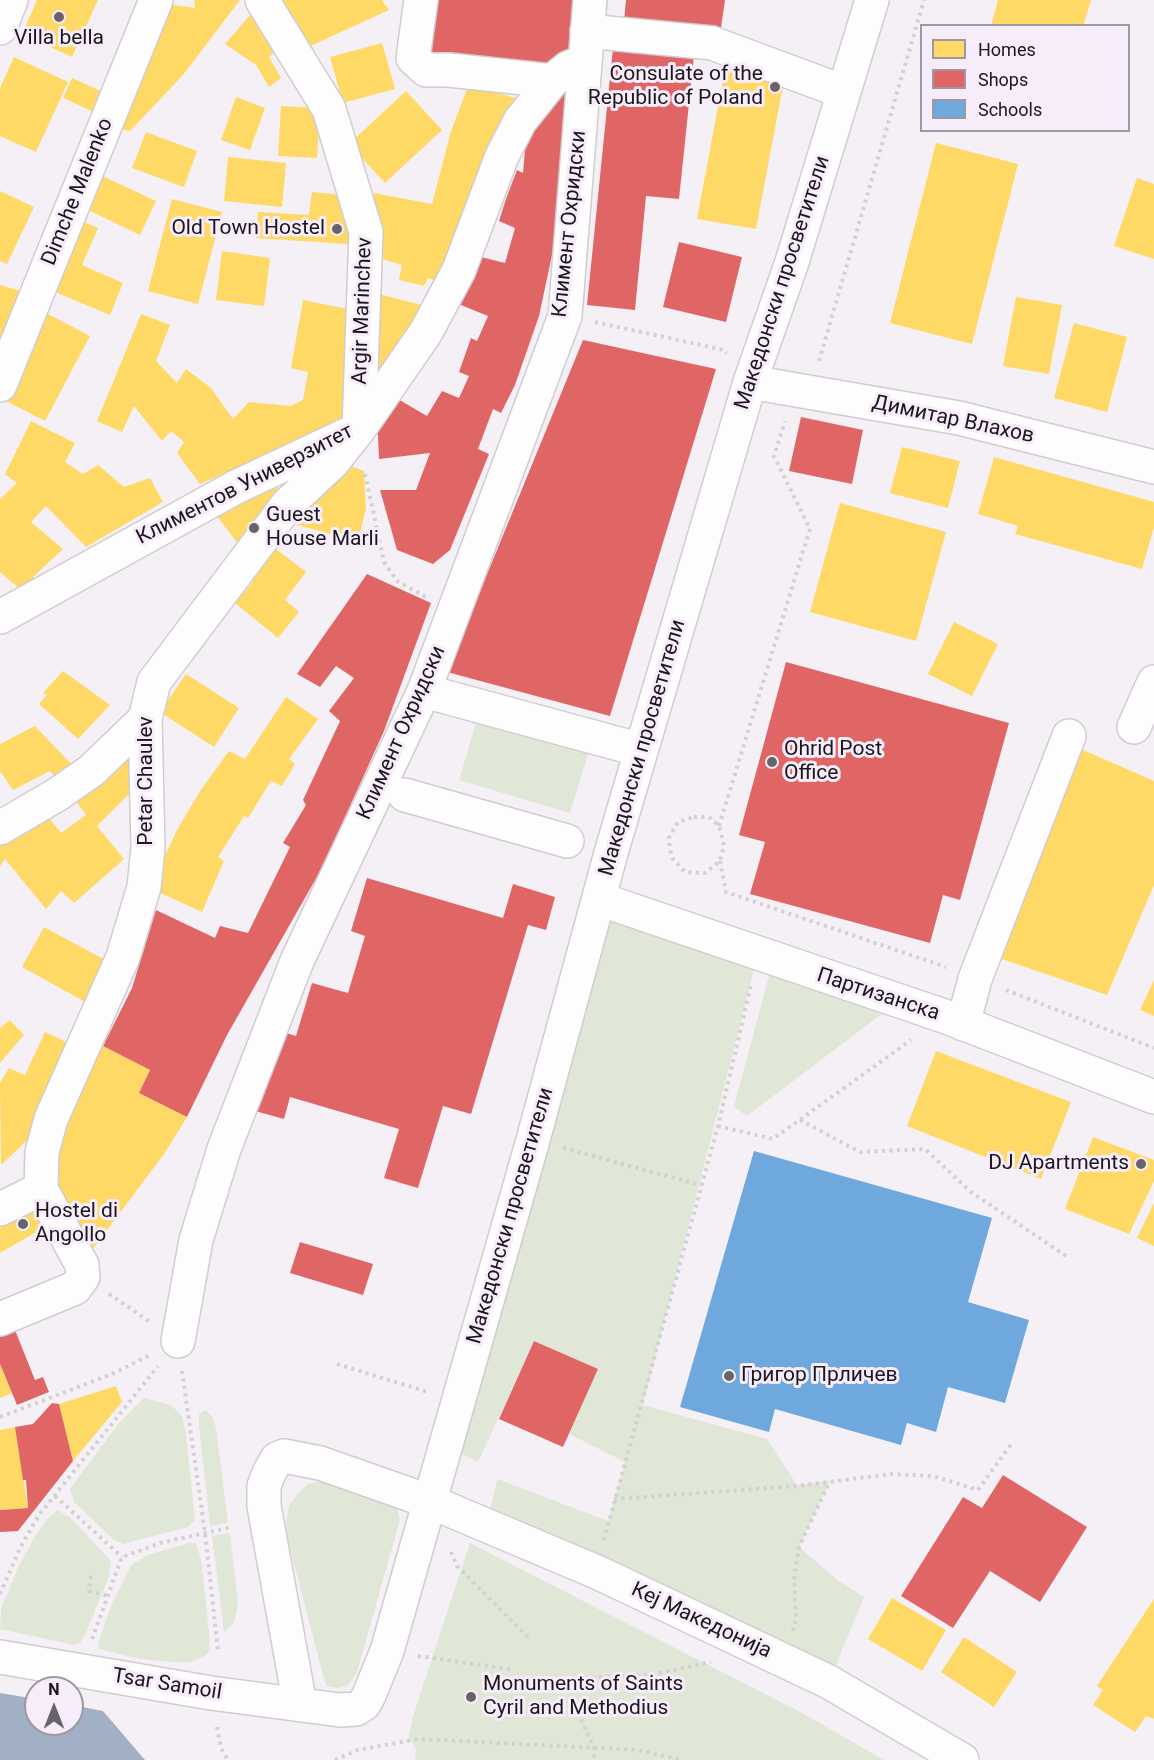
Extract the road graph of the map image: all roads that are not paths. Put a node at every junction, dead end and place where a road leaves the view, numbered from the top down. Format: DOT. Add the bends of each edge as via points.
graph roads {
  1 [pos="11,0"];
  2 [pos="156,0"];
  3 [pos="262,0"];
  4 [pos="421,0"];
  5 [pos="872,0"];
  6 [pos="0,28"];
  7 [pos="587,31"];
  8 [pos="552,81"];
  9 [pos="844,92"];
  10 [pos="750,382"];
  11 [pos="0,384"];
  12 [pos="359,429"];
  13 [pos="1154,466"];
  14 [pos="0,617"];
  15 [pos="1154,682"];
  16 [pos="424,691"];
  17 [pos="145,719"];
  18 [pos="1134,727"];
  19 [pos="1069,736"];
  20 [pos="641,750"];
  21 [pos="405,795"];
  22 [pos="0,828"];
  23 [pos="567,841"];
  24 [pos="599,899"];
  25 [pos="953,1020"];
  26 [pos="1154,1097"];
  27 [pos="41,1189"];
  28 [pos="0,1209"];
  29 [pos="0,1319"];
  30 [pos="178,1341"];
  31 [pos="430,1502"];
  32 [pos="0,1657"];
  33 [pos="300,1705"];
  34 [pos="962,1760"];
  1 -- 6 [label="street"];
  2 -- 11 [label="street, Dimche Malenko"];
  3 -- 12 [label="street, Argir Marinchev" via="329,109 366,232"];
  4 -- 8 [label="street" via="413,58 426,70"];
  5 -- 9 [label="street, Македонски просветители"];
  7 -- 8 [label="street, Климентов Универзитет" via="568,68"];
  7 -- 9 [label="street" via="712,43"];
  7 -- 16 [label="street, Климент Охридски" via="565,316"];
  8 -- 12 [label="street, Климентов Универзитет" via="520,121 459,270 426,332"];
  9 -- 10 [label="street, Македонски просветители"];
  10 -- 13 [label="street, Димитар Влахов" via="959,418"];
  10 -- 20 [label="street, Македонски просветители"];
  12 -- 14 [label="street, Климентов Универзитет" via="236,487"];
  12 -- 17 [label="street, Petar Chaulev" via="332,462 288,504 154,682"];
  15 -- 18 [label="street"];
  16 -- 20 [label="street"];
  16 -- 30 [label="street, Климент Охридски" via="297,961 224,1149 196,1240"];
  17 -- 22 [label="street" via="91,771"];
  17 -- 27 [label="street, Petar Chaulev" via="148,848 144,887 123,957 51,1119 42,1152"];
  19 -- 25 [label="street" via="975,979"];
  20 -- 24 [label="street, Македонски просветители"];
  21 -- 23 [label="street"];
  24 -- 25 [label="street, Партизанска"];
  24 -- 31 [label="street, Македонски просветители"];
  25 -- 26 [label="street, Партизанска"];
  27 -- 28 [label="street"];
  27 -- 29 [label="street, Petar Chaulev" via="81,1265 79,1282"];
  31 -- 33 [label="street, Македонски просветители" via="387,1651 360,1707 347,1710"];
  31 -- 33 [label="street" via="308,1459 284,1456 274,1462 264,1486 265,1519"];
  31 -- 34 [label="street, Кеј Македонија" via="599,1573 786,1661"];
  32 -- 33 [label="street, Tsar Samoil"];
}
